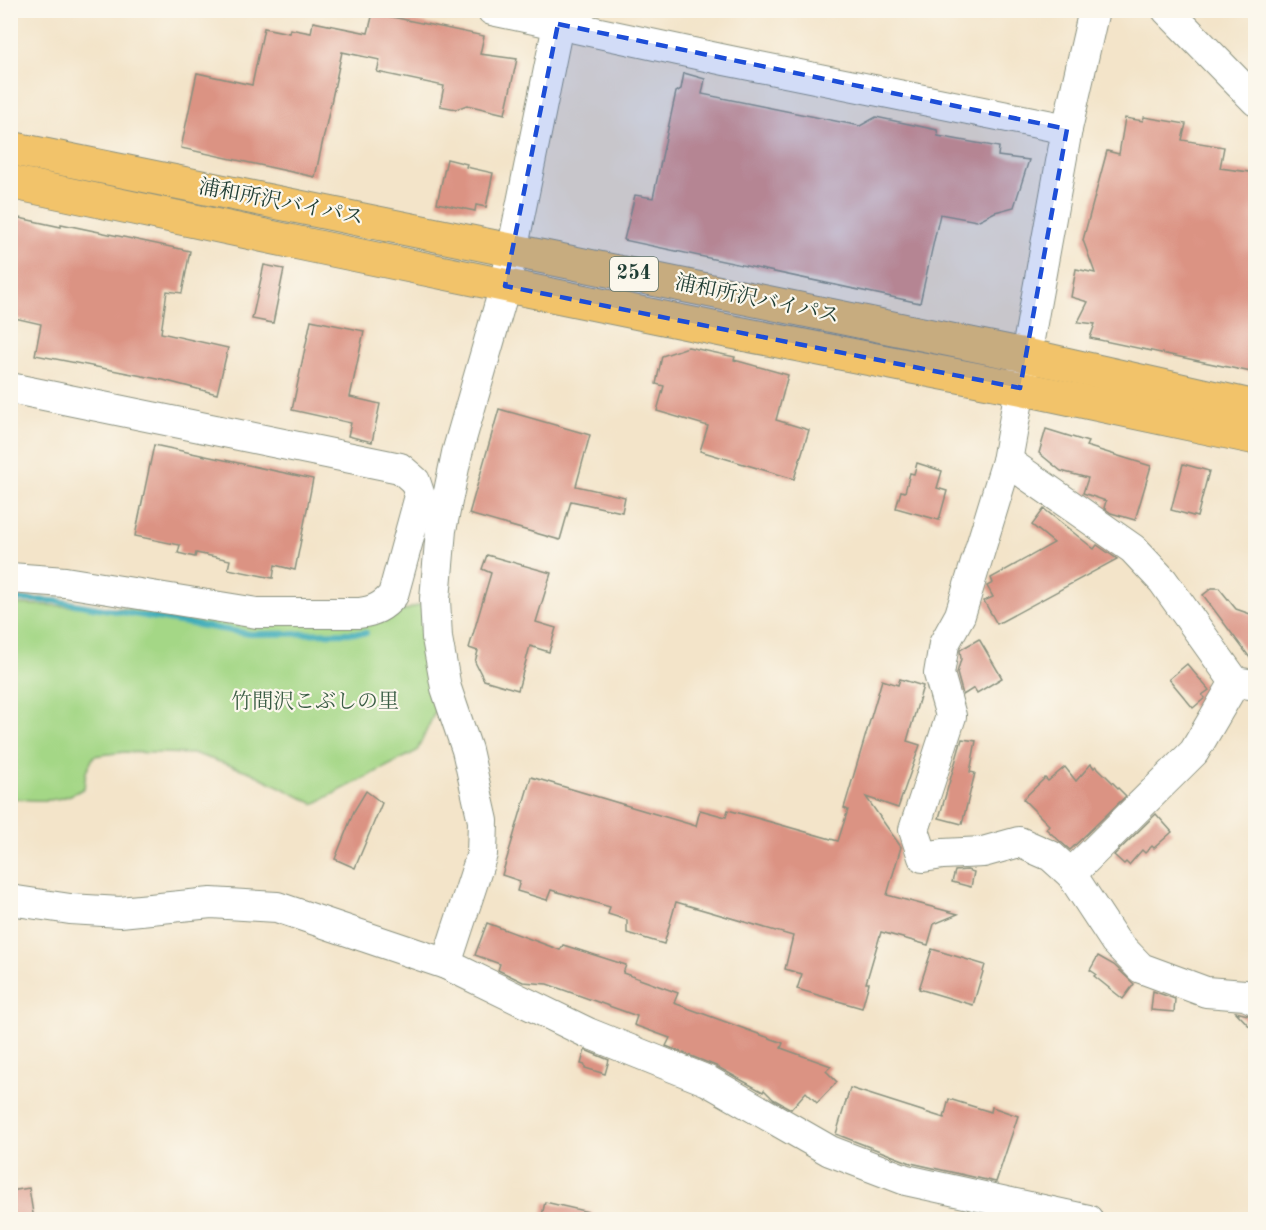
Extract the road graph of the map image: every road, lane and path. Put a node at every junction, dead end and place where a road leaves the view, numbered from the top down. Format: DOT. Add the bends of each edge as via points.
graph roads {
  1 [pos="492,10"];
  2 [pos="1094,10"];
  3 [pos="1167,10"];
  4 [pos="560,17"];
  5 [pos="1256,101"];
  6 [pos="1067,129"];
  7 [pos="10,148"];
  8 [pos="10,182"];
  9 [pos="513,250"];
  10 [pos="505,286"];
  11 [pos="1025,355"];
  12 [pos="10,388"];
  13 [pos="1020,388"];
  14 [pos="1256,407"];
  15 [pos="1256,438"];
  16 [pos="1007,461"];
  17 [pos="10,578"];
  18 [pos="1245,684"];
  19 [pos="1071,874"];
  20 [pos="10,900"];
  21 [pos="446,964"];
  22 [pos="1256,1000"];
  23 [pos="1088,1220"];
  1 -- 4 [label="street"];
  2 -- 6 [label="street"];
  3 -- 5 [label="street"];
  4 -- 6 [label="street"];
  4 -- 9 [label="street"];
  6 -- 11 [label="street"];
  7 -- 9 [label="highway, 浦和所沢バイパス / 254"];
  8 -- 10 [label="highway, 浦和所沢バイパス / 254"];
  9 -- 10 [label="street"];
  9 -- 11 [label="highway, 浦和所沢バイパス / 254"];
  10 -- 13 [label="highway, 浦和所沢バイパス / 254"];
  10 -- 21 [label="street" via="458,453 441,530 435,599 437,638 483,821 482,854"];
  11 -- 13 [label="street"];
  11 -- 14 [label="highway, 浦和所沢バイパス / 254"];
  12 -- 17 [label="street" via="400,468 415,481 420,496 393,595 373,611 257,613 65,582"];
  13 -- 15 [label="highway, 浦和所沢バイパス / 254"];
  13 -- 16 [label="street"];
  16 -- 18 [label="street" via="1133,549"];
  16 -- 19 [label="street" via="960,615 944,644 939,674 951,716 914,830 923,857 983,852 1019,842 1051,856"];
  18 -- 19 [label="street" via="1194,752"];
  19 -- 22 [label="street" via="1115,941 1141,968 1206,992 1245,995"];
  20 -- 21 [label="street" via="120,912 211,903 277,907"];
  21 -- 23 [label="street" via="588,1033 708,1081 830,1151 906,1180"];
}
